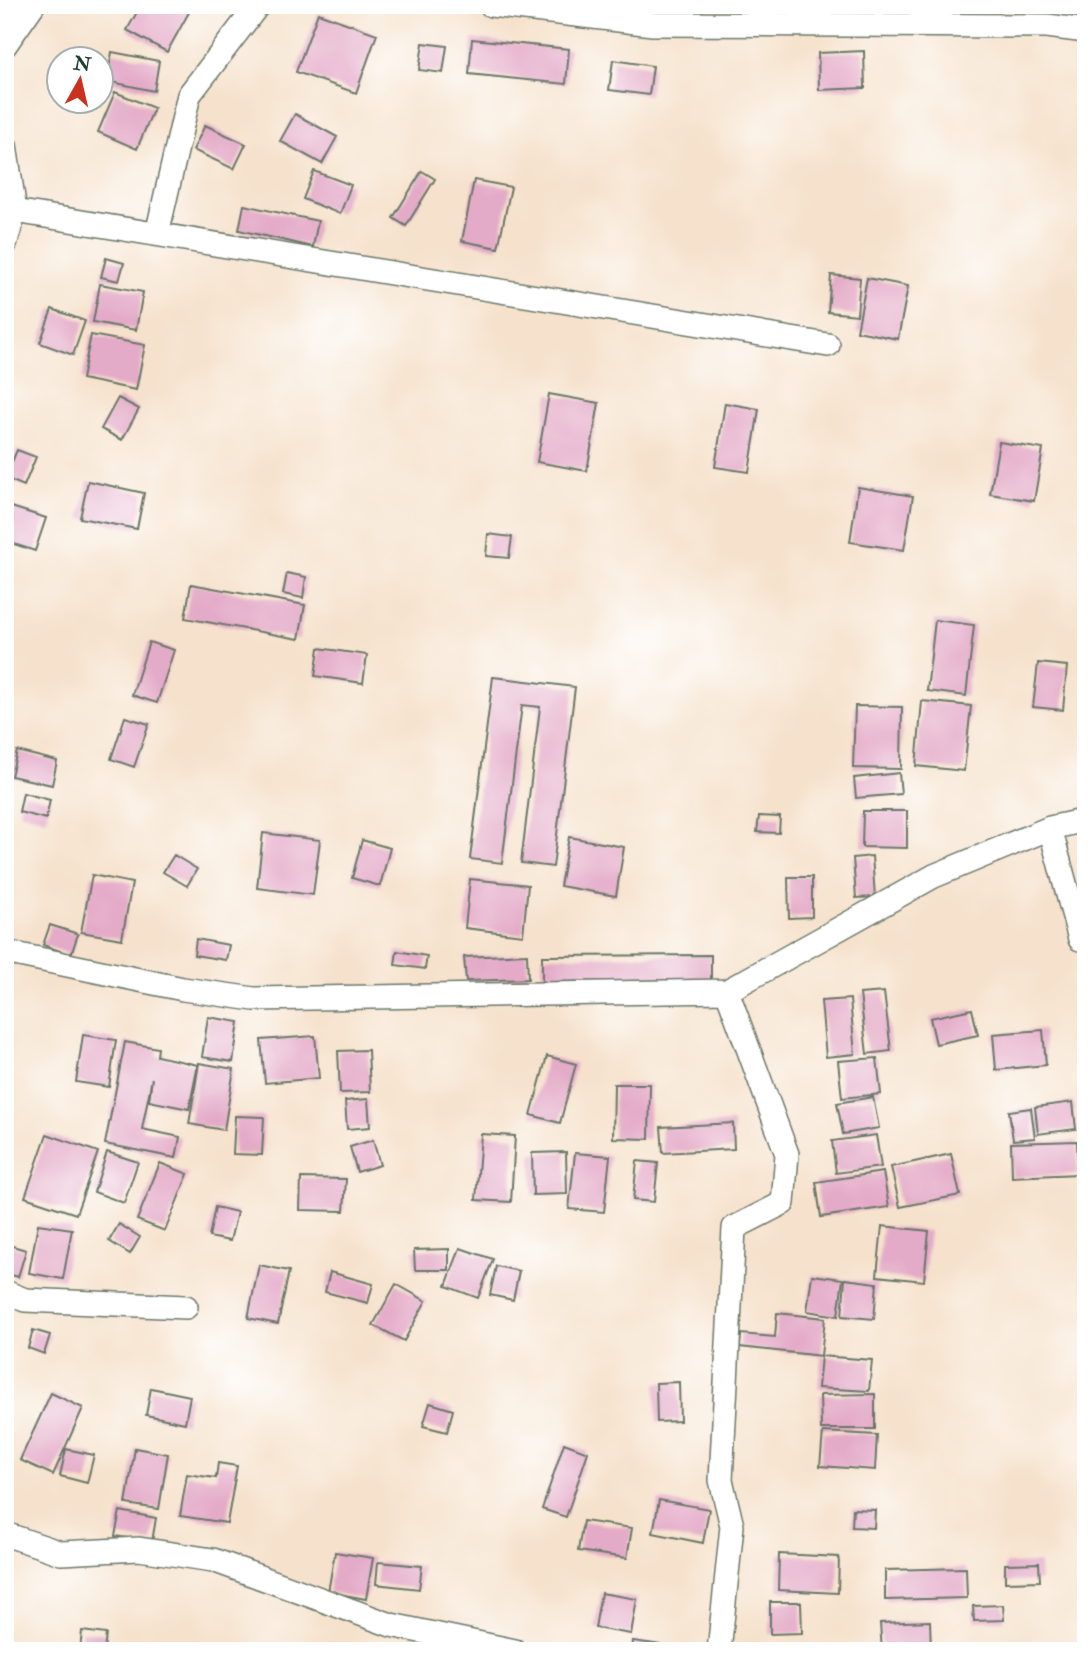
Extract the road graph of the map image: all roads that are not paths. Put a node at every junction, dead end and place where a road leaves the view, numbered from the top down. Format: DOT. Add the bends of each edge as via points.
graph roads {
  1 [pos="33,5"];
  2 [pos="258,5"];
  3 [pos="491,5"];
  4 [pos="1086,32"];
  5 [pos="5,45"];
  6 [pos="5,145"];
  7 [pos="15,211"];
  8 [pos="157,234"];
  9 [pos="5,244"];
  10 [pos="828,345"];
  11 [pos="1086,820"];
  12 [pos="1050,828"];
  13 [pos="1080,939"];
  14 [pos="5,952"];
  15 [pos="727,991"];
  16 [pos="5,1292"];
  17 [pos="186,1307"];
  18 [pos="5,1535"];
  19 [pos="515,1651"];
  20 [pos="719,1651"];
  1 -- 5 [label="street"];
  2 -- 8 [label="street" via="189,96"];
  3 -- 4 [label="street" via="653,24 1047,26"];
  6 -- 7 [label="street"];
  7 -- 8 [label="street"];
  7 -- 9 [label="street"];
  8 -- 10 [label="street"];
  11 -- 12 [label="street"];
  12 -- 13 [label="street"];
  12 -- 15 [label="street" via="934,876"];
  14 -- 15 [label="street" via="254,999"];
  15 -- 20 [label="street" via="787,1154 783,1203 734,1228 721,1480 732,1526"];
  16 -- 17 [label="street" via="24,1300"];
  18 -- 19 [label="street" via="61,1553 139,1549 213,1560 391,1625"];
}
